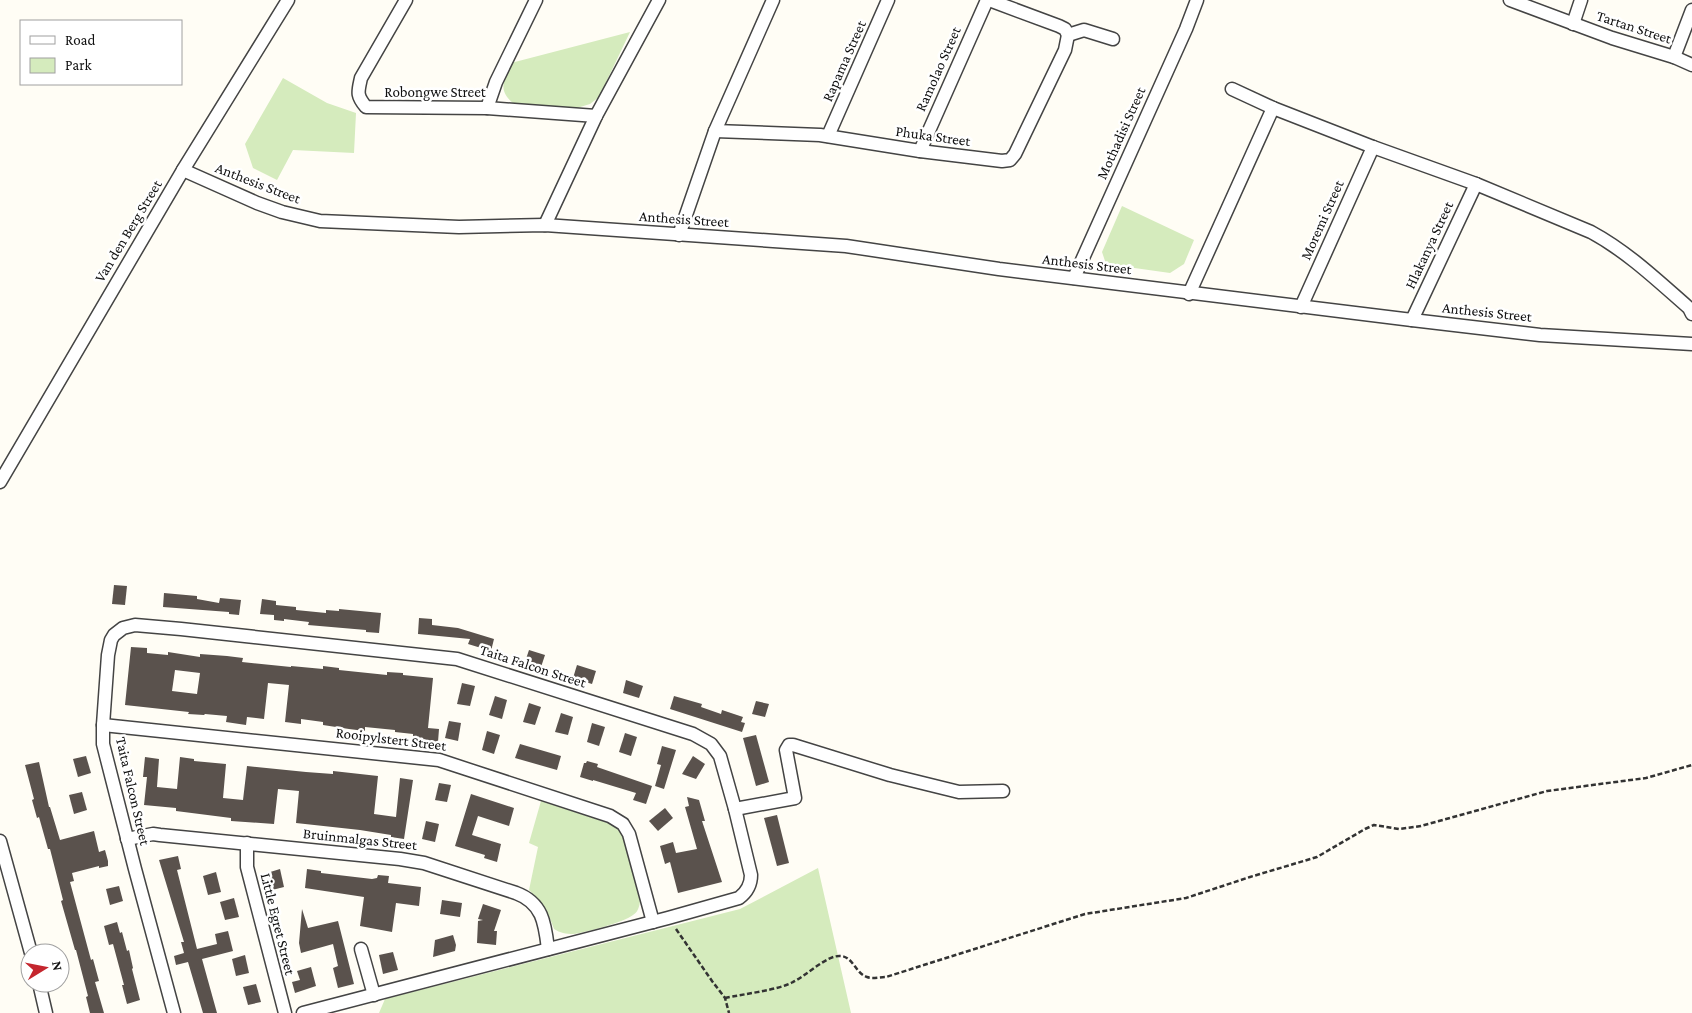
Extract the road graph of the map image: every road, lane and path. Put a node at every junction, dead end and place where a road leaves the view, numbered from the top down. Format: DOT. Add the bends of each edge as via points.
graph roads {
  1 [pos="288,0"];
  2 [pos="406,0"];
  3 [pos="536,0"];
  4 [pos="659,0"];
  5 [pos="774,0"];
  6 [pos="888,0"];
  7 [pos="988,0"];
  8 [pos="1197,0"];
  9 [pos="1510,0"];
  10 [pos="1581,0"];
  11 [pos="1692,10"];
  12 [pos="1572,24"];
  13 [pos="1068,35"];
  14 [pos="1113,39"];
  15 [pos="1674,57"];
  16 [pos="1692,65"];
  17 [pos="1232,89"];
  18 [pos="487,108"];
  19 [pos="1273,108"];
  20 [pos="596,116"];
  21 [pos="715,131"];
  22 [pos="828,136"];
  23 [pos="1373,147"];
  24 [pos="920,151"];
  25 [pos="182,170"];
  26 [pos="1476,184"];
  27 [pos="545,226"];
  28 [pos="680,235"];
  29 [pos="1074,278"];
  30 [pos="1189,294"];
  31 [pos="1301,307"];
  32 [pos="1692,314"];
  33 [pos="1412,320"];
  34 [pos="1692,344"];
  35 [pos="0,482"];
  36 [pos="102,725"];
  37 [pos="1692,765"];
  38 [pos="1003,790"];
  39 [pos="735,809"];
  40 [pos="127,839"];
  41 [pos="0,841"];
  42 [pos="247,843"];
  43 [pos="668,918"];
  44 [pos="653,922"];
  45 [pos="28,943"];
  46 [pos="361,949"];
  47 [pos="548,949"];
  48 [pos="41,993"];
  49 [pos="374,995"];
  50 [pos="725,998"];
  51 [pos="46,1013"];
  52 [pos="174,1013"];
  53 [pos="284,1013"];
  54 [pos="303,1013"];
  55 [pos="729,1013"];
  1 -- 25 [label="street, Van den Berg Street"];
  2 -- 18 [label="street, Robongwe Street" via="361,78 360,100 366,107 375,108"];
  3 -- 18 [label="street" via="496,82"];
  4 -- 20 [label="street"];
  5 -- 21 [label="street"];
  6 -- 22 [label="street, Rapama Street"];
  7 -- 13 [label="street" via="1059,26"];
  7 -- 24 [label="street, Ramolao Street"];
  8 -- 29 [label="street, Mothadisi Street"];
  9 -- 12 [label="street, Tartan Street"];
  10 -- 12 [label="street"];
  11 -- 15 [label="street"];
  12 -- 15 [label="street, Tartan Street"];
  13 -- 14 [label="street" via="1084,30"];
  13 -- 24 [label="street, Phuka Street" via="1065,50 1010,160"];
  15 -- 16 [label="street, Tartan Street"];
  17 -- 19 [label="street"];
  18 -- 20 [label="street, Robongwe Street"];
  19 -- 23 [label="street"];
  19 -- 30 [label="street"];
  20 -- 27 [label="street"];
  21 -- 22 [label="street, Phuka Street"];
  21 -- 28 [label="street"];
  22 -- 24 [label="street, Phuka Street"];
  23 -- 26 [label="street"];
  23 -- 31 [label="street, Moremi Street"];
  25 -- 27 [label="street, Anthesis Street" via="257,203 320,221 459,227"];
  25 -- 35 [label="street, Van den Berg Street"];
  26 -- 32 [label="street" via="1607,240 1629,255"];
  26 -- 33 [label="street, Hlakanya Street"];
  27 -- 28 [label="street, Anthesis Street"];
  28 -- 29 [label="street, Anthesis Street" via="846,246"];
  29 -- 30 [label="street, Anthesis Street"];
  30 -- 31 [label="street, Anthesis Street"];
  31 -- 33 [label="street, Anthesis Street"];
  33 -- 34 [label="street, Anthesis Street" via="1540,335"];
  36 -- 39 [label="street, Taita Falcon Street" via="111,640 128,626 441,656 702,738 712,744 720,756"];
  36 -- 40 [label="street, Taita Falcon Street" via="105,754"];
  36 -- 44 [label="street, Rooipylstert Street" via="439,760 610,816 623,824 629,834"];
  37 -- 50 [label="path" via="1646,778 1547,791 1420,826 1399,829 1374,825 1317,857 1186,898 1085,914 886,977 866,977 848,959 840,956 792,983"];
  38 -- 39 [label="street" via="959,792 789,745 786,750 795,798"];
  39 -- 43 [label="street, Taita Falcon Street" via="751,874 746,892 735,900"];
  40 -- 42 [label="street, Bruinmalgas Street" via="160,834"];
  40 -- 52 [label="street, Taita Falcon Street"];
  41 -- 45 [label="street"];
  42 -- 47 [label="street, Bruinmalgas Street" via="416,861 516,893 529,899 538,909"];
  42 -- 53 [label="street, Little Egret Street" via="247,868"];
  43 -- 44 [label="street, Taita Falcon Street"];
  43 -- 50 [label="path"];
  44 -- 47 [label="street, Taita Falcon Street"];
  46 -- 49 [label="street"];
  47 -- 49 [label="street, Taita Falcon Street"];
  48 -- 51 [label="street"];
  49 -- 54 [label="street, Taita Falcon Street"];
  50 -- 55 [label="path"];
}
